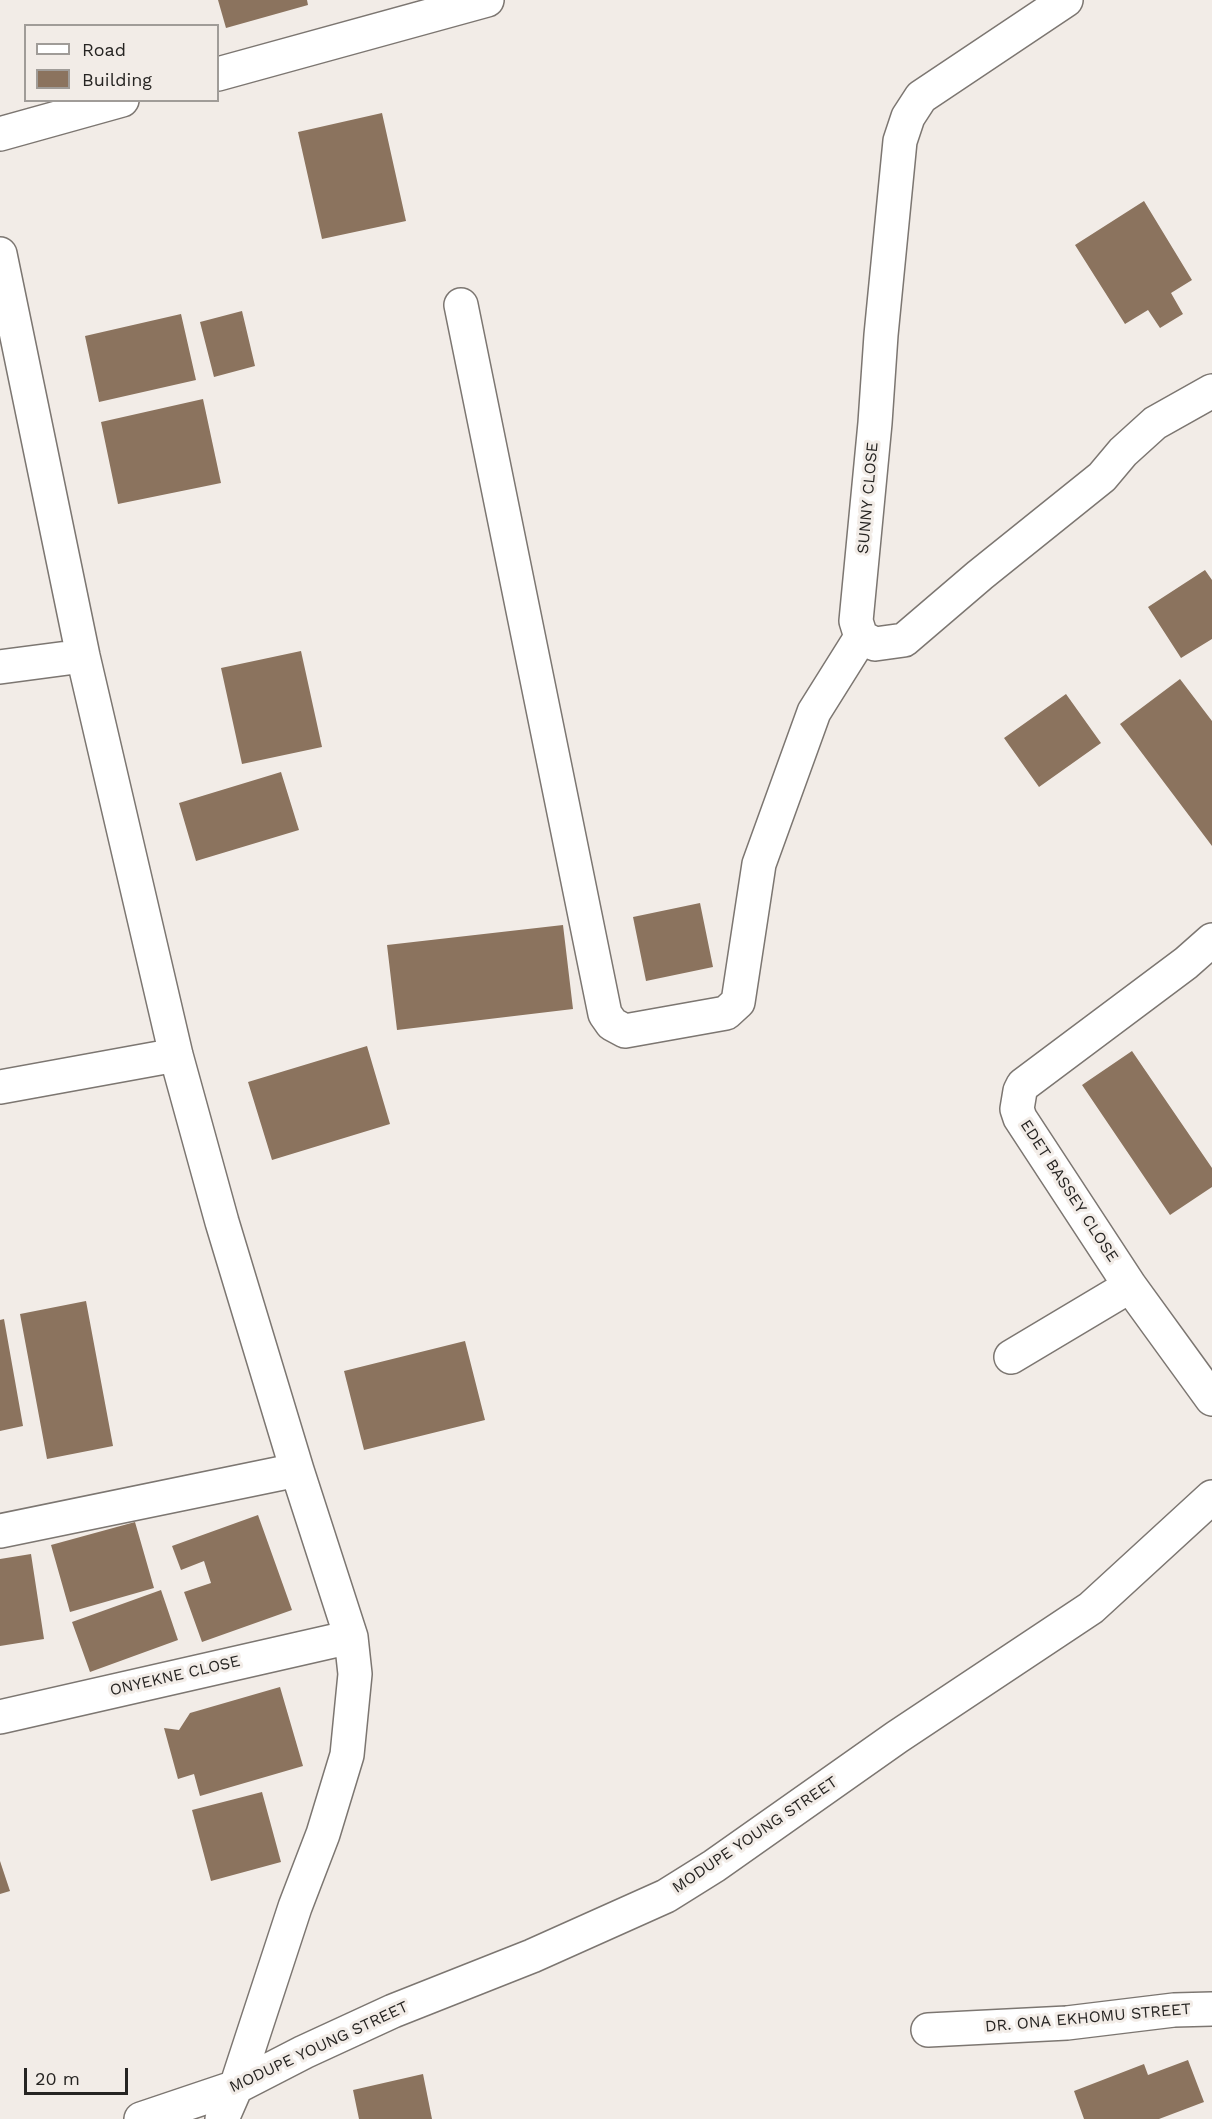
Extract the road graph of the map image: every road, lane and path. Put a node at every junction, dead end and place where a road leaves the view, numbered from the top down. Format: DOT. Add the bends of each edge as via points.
graph roads {
  1 [pos="487,0"];
  2 [pos="1066,0"];
  3 [pos="219,74"];
  4 [pos="115,102"];
  5 [pos="0,134"];
  6 [pos="0,254"];
  7 [pos="462,305"];
  8 [pos="1212,391"];
  9 [pos="861,637"];
  10 [pos="83,657"];
  11 [pos="0,667"];
  12 [pos="1212,940"];
  13 [pos="176,1055"];
  14 [pos="0,1087"];
  15 [pos="1130,1286"];
  16 [pos="1011,1357"];
  17 [pos="1212,1399"];
  18 [pos="297,1470"];
  19 [pos="1212,1497"];
  20 [pos="0,1531"];
  21 [pos="351,1637"];
  22 [pos="0,1717"];
  23 [pos="1212,2008"];
  24 [pos="928,2031"];
  25 [pos="236,2087"];
  26 [pos="141,2119"];
  27 [pos="222,2119"];
  1 -- 3 [label="street"];
  2 -- 9 [label="street, SUNNY CLOSE" via="921,97 908,117 900,141 856,621"];
  4 -- 5 [label="street"];
  6 -- 10 [label="street"];
  7 -- 9 [label="street" via="605,1014 612,1024 625,1031 726,1013 738,1002 759,864 814,712"];
  8 -- 9 [label="street" via="1155,423 1102,477 904,640 875,644"];
  10 -- 11 [label="street"];
  10 -- 13 [label="street"];
  12 -- 15 [label="street, EDET BASSEY CLOSE" via="1023,1086 1017,1100 1020,1118"];
  13 -- 14 [label="street"];
  13 -- 18 [label="street"];
  15 -- 16 [label="street"];
  15 -- 17 [label="street, EDET BASSEY CLOSE"];
  18 -- 20 [label="street"];
  18 -- 21 [label="street"];
  19 -- 25 [label="street, MODUPE YOUNG STREET" via="1091,1608 666,1896 532,1956 393,2011"];
  21 -- 22 [label="street, ONYEKNE CLOSE"];
  21 -- 25 [label="street" via="355,1674 347,1755"];
  23 -- 24 [label="street, DR. ONA EKHOMU STREET" via="1067,2023"];
  25 -- 26 [label="street, MODUPE YOUNG STREET"];
  25 -- 27 [label="street"];
}
